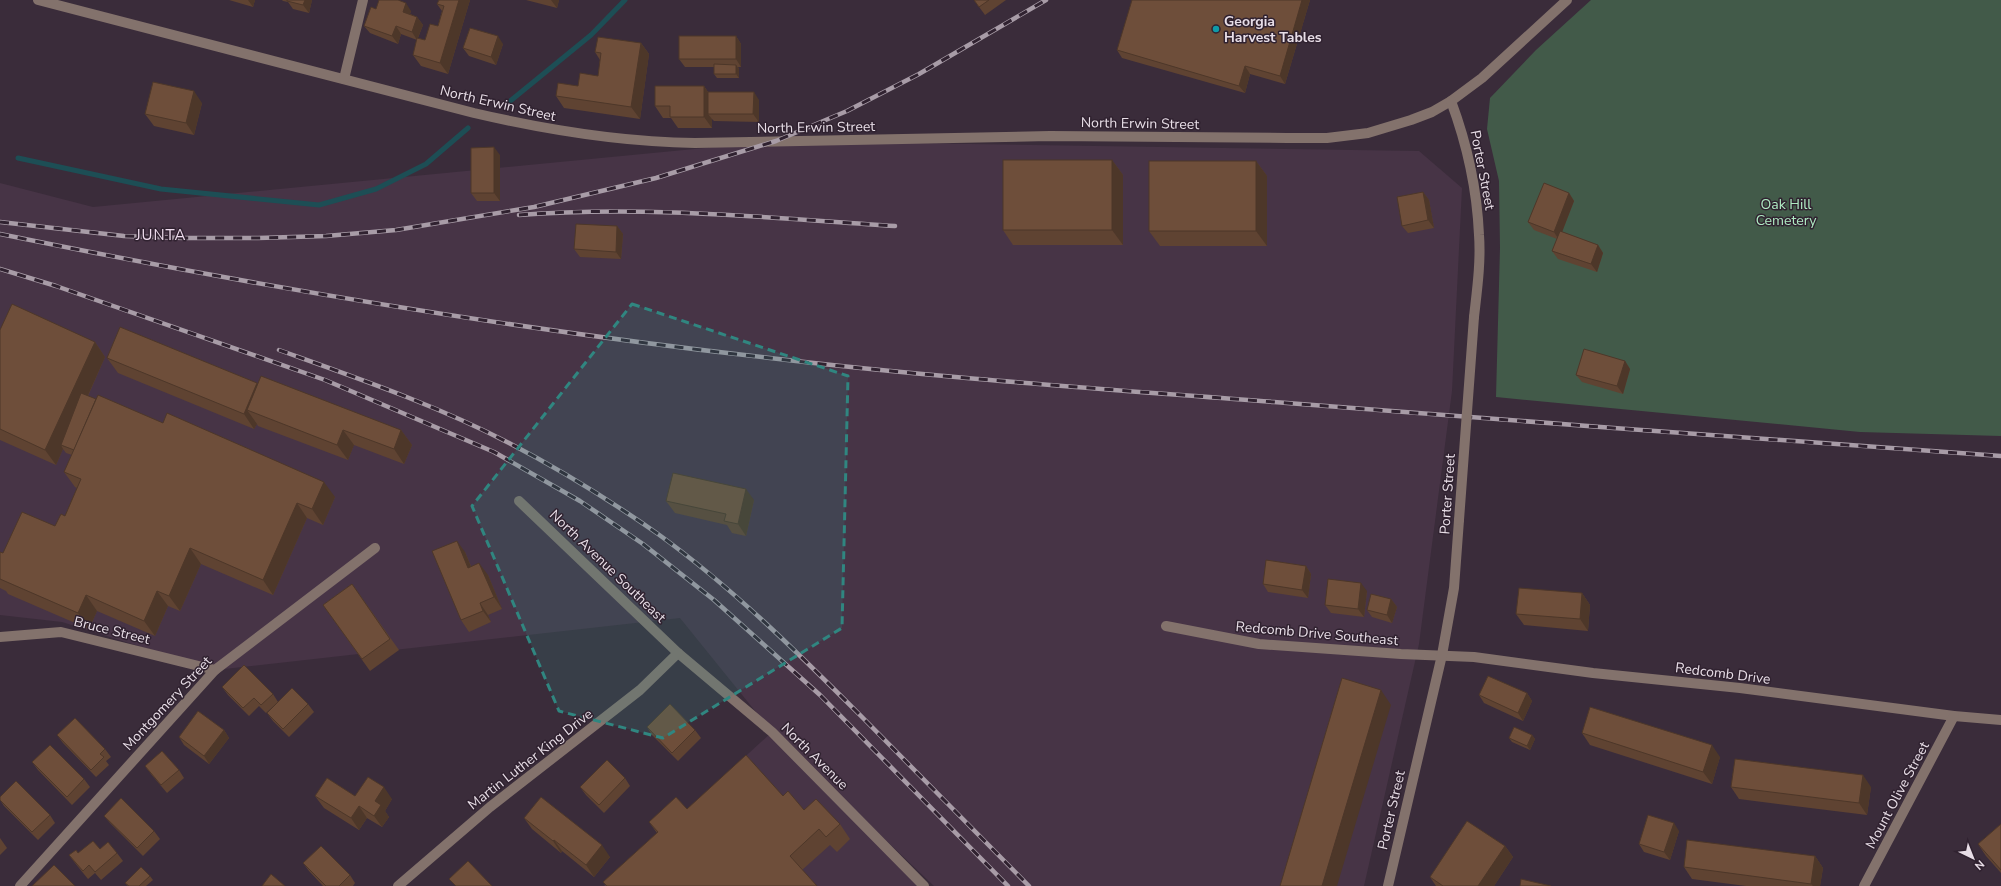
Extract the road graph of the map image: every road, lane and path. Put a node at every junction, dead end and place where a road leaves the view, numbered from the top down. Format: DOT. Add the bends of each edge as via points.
graph roads {
  1 [pos="38,0"];
  2 [pos="363,0"];
  3 [pos="1567,0"];
  4 [pos="344,79"];
  5 [pos="1452,101"];
  6 [pos="519,501"];
  7 [pos="375,548"];
  8 [pos="1166,626"];
  9 [pos="0,636"];
  10 [pos="678,653"];
  11 [pos="1442,655"];
  12 [pos="215,670"];
  13 [pos="1954,716"];
  14 [pos="2001,720"];
  15 [pos="20,886"];
  16 [pos="398,886"];
  17 [pos="924,886"];
  18 [pos="1388,886"];
  19 [pos="1864,886"];
  1 -- 4 [label="street, North Erwin Street"];
  2 -- 4 [label="street"];
  3 -- 5 [label="street, North Erwin Street" via="1482,78"];
  4 -- 5 [label="street, North Erwin Street" via="542,129 654,142 1050,136 1327,138 1389,128 1432,112"];
  5 -- 11 [label="street, Porter Street, bridge" via="1469,160 1478,215 1479,265 1454,588"];
  6 -- 10 [label="street, North Avenue Southeast"];
  7 -- 12 [label="street, Montgomery Street"];
  8 -- 11 [label="street, Redcomb Drive Southeast" via="1259,644"];
  9 -- 12 [label="street, Bruce Street" via="62,632"];
  10 -- 16 [label="street, Martin Luther King Drive" via="640,690 485,811"];
  10 -- 17 [label="street, North Avenue" via="772,732"];
  11 -- 13 [label="street, Redcomb Drive" via="1740,688"];
  11 -- 18 [label="street, Porter Street"];
  12 -- 15 [label="street, Montgomery Street"];
  13 -- 14 [label="street, Redcomb Drive"];
  13 -- 19 [label="street, Mount Olive Street"];
}
